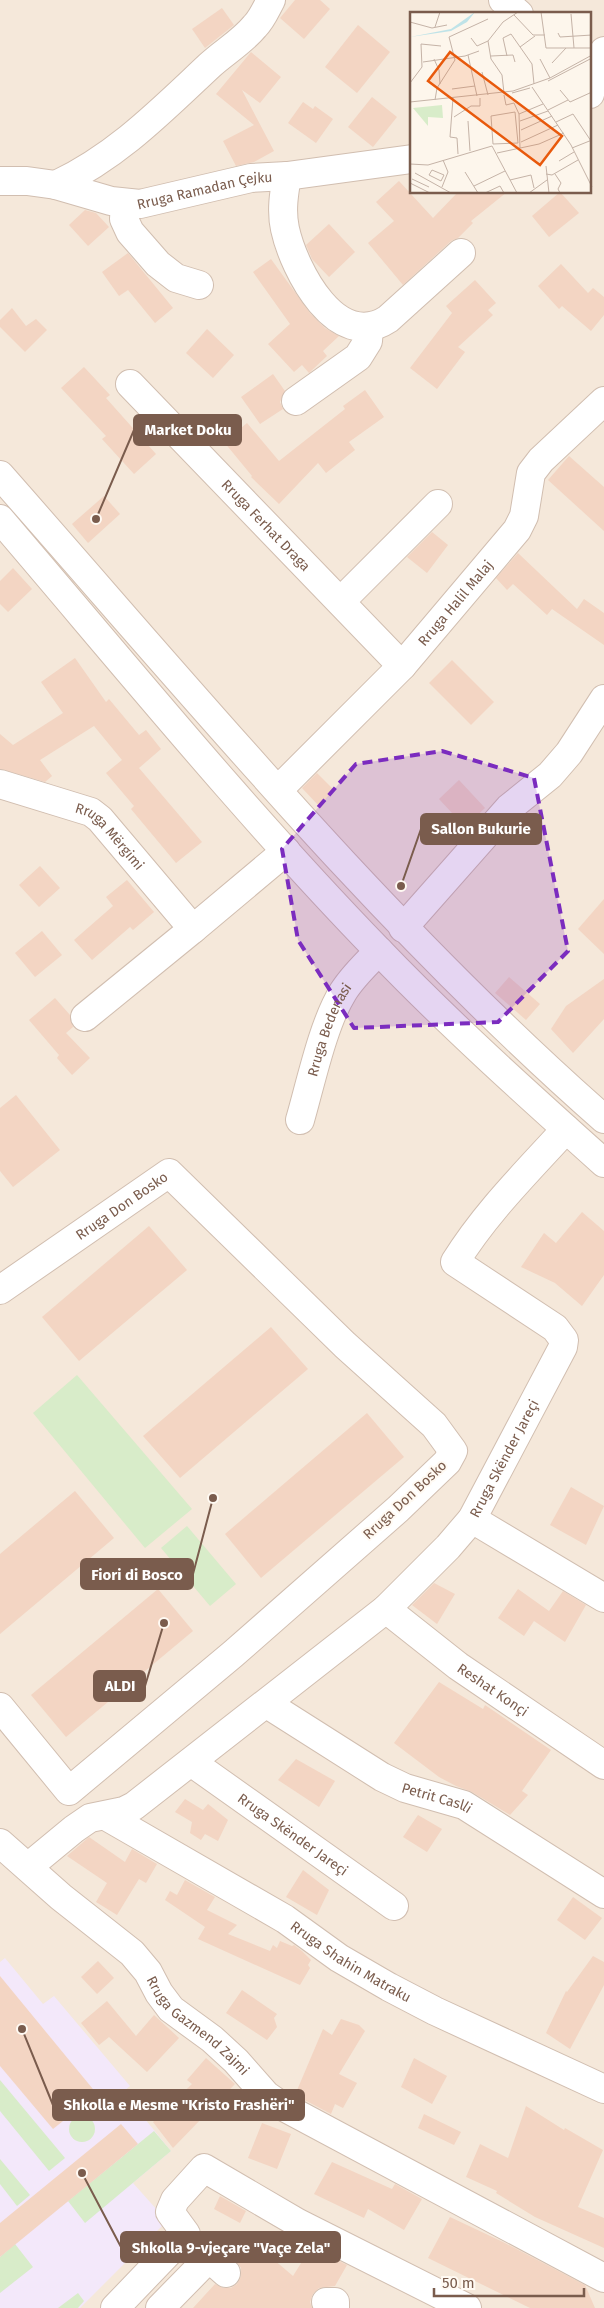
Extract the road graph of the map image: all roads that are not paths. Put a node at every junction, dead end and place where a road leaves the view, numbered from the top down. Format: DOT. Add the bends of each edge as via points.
graph roads {
  1 [pos="271,0"];
  2 [pos="503,0"];
  3 [pos="517,12"];
  4 [pos="604,51"];
  5 [pos="594,84"];
  6 [pos="410,159"];
  7 [pos="287,176"];
  8 [pos="0,182"];
  9 [pos="56,185"];
  10 [pos="125,203"];
  11 [pos="461,253"];
  12 [pos="199,285"];
  13 [pos="369,327"];
  14 [pos="130,384"];
  15 [pos="296,401"];
  16 [pos="604,401"];
  17 [pos="0,475"];
  18 [pos="21,499"];
  19 [pos="438,504"];
  20 [pos="0,519"];
  21 [pos="341,602"];
  22 [pos="402,666"];
  23 [pos="604,699"];
  24 [pos="0,784"];
  25 [pos="278,790"];
  26 [pos="286,851"];
  27 [pos="403,928"];
  28 [pos="193,929"];
  29 [pos="379,951"];
  30 [pos="85,1017"];
  31 [pos="600,1109"];
  32 [pos="300,1120"];
  33 [pos="566,1129"];
  34 [pos="604,1163"];
  35 [pos="0,1290"];
  36 [pos="472,1519"];
  37 [pos="604,1598"];
  38 [pos="386,1609"];
  39 [pos="267,1704"];
  40 [pos="0,1708"];
  41 [pos="191,1762"];
  42 [pos="604,1765"];
  43 [pos="106,1816"];
  44 [pos="0,1843"];
  45 [pos="28,1867"];
  46 [pos="604,1894"];
  47 [pos="394,1906"];
  48 [pos="604,2090"];
  49 [pos="226,2273"];
  50 [pos="604,2278"];
  51 [pos="115,2308"];
  52 [pos="160,2308"];
  53 [pos="467,2308"];
  1 -- 9 [label="street" via="250,32 216,59 145,127 118,149"];
  2 -- 3 [label="street"];
  4 -- 5 [label="street" via="596,64"];
  6 -- 7 [label="street, Rruga Ramadan Çejku"];
  7 -- 10 [label="street, Rruga Ramadan Çejku" via="251,178 140,204"];
  7 -- 13 [label="street" via="284,228 300,271 326,307 340,320 354,327"];
  8 -- 9 [label="street, Rruga Ramadan Çejku"];
  9 -- 10 [label="street, Rruga Ramadan Çejku"];
  10 -- 12 [label="street" via="124,219 130,232 152,259 176,278"];
  11 -- 13 [label="street" via="388,319"];
  13 -- 15 [label="street" via="368,341 358,357"];
  14 -- 21 [label="street, Rruga Ferhat Draga"];
  16 -- 22 [label="street, Rruga Halil Malaj" via="531,473 524,516 516,530"];
  17 -- 18 [label="street"];
  18 -- 20 [label="street"];
  18 -- 25 [label="street"];
  19 -- 21 [label="street"];
  20 -- 26 [label="street"];
  21 -- 22 [label="street, Rruga Ferhat Draga"];
  22 -- 25 [label="street, Rruga Halil Malaj"];
  23 -- 27 [label="street" via="570,753 550,775 509,808"];
  24 -- 28 [label="street, Rruga Mërgimi" via="91,812"];
  25 -- 27 [label="street"];
  26 -- 28 [label="street"];
  26 -- 29 [label="street"];
  27 -- 31 [label="street" via="512,1035"];
  28 -- 30 [label="street"];
  29 -- 32 [label="street, Rruga Bedenasi" via="356,973 342,993 332,1015"];
  29 -- 33 [label="street"];
  33 -- 34 [label="street"];
  33 -- 36 [label="street, Rruga Skënder Jareçi" via="493,1208 455,1262 555,1328 564,1340"];
  35 -- 40 [label="street, Rruga Don Bosko" via="168,1173 345,1345 434,1425 453,1451 448,1462 391,1516 69,1791"];
  36 -- 37 [label="street"];
  36 -- 38 [label="street, Rruga Skënder Jareçi" via="425,1572"];
  38 -- 39 [label="street, Rruga Skënder Jareçi"];
  38 -- 42 [label="street, Reshat Konçi" via="458,1666"];
  39 -- 41 [label="street, Rruga Skënder Jareçi"];
  39 -- 46 [label="street, Petrit Caslli" via="382,1778 464,1805"];
  41 -- 43 [label="street, Rruga Skënder Jareçi" via="134,1806"];
  41 -- 47 [label="street, Rruga Skënder Jareçi"];
  43 -- 45 [label="street, Rruga Skënder Jareçi" via="90,1818"];
  43 -- 48 [label="street, Rruga Shahin Matraku" via="285,1920 388,1987"];
  44 -- 45 [label="street, Rruga Gazmend Zajmi"];
  45 -- 50 [label="street, Rruga Gazmend Zajmi" via="132,1954 148,1972 171,2009 224,2050 266,2095 290,2111"];
  49 -- 52 [label="street" via="209,2258"];
  51 -- 53 [label="street" via="186,2234 170,2212 175,2200 204,2168 298,2222"];
}
